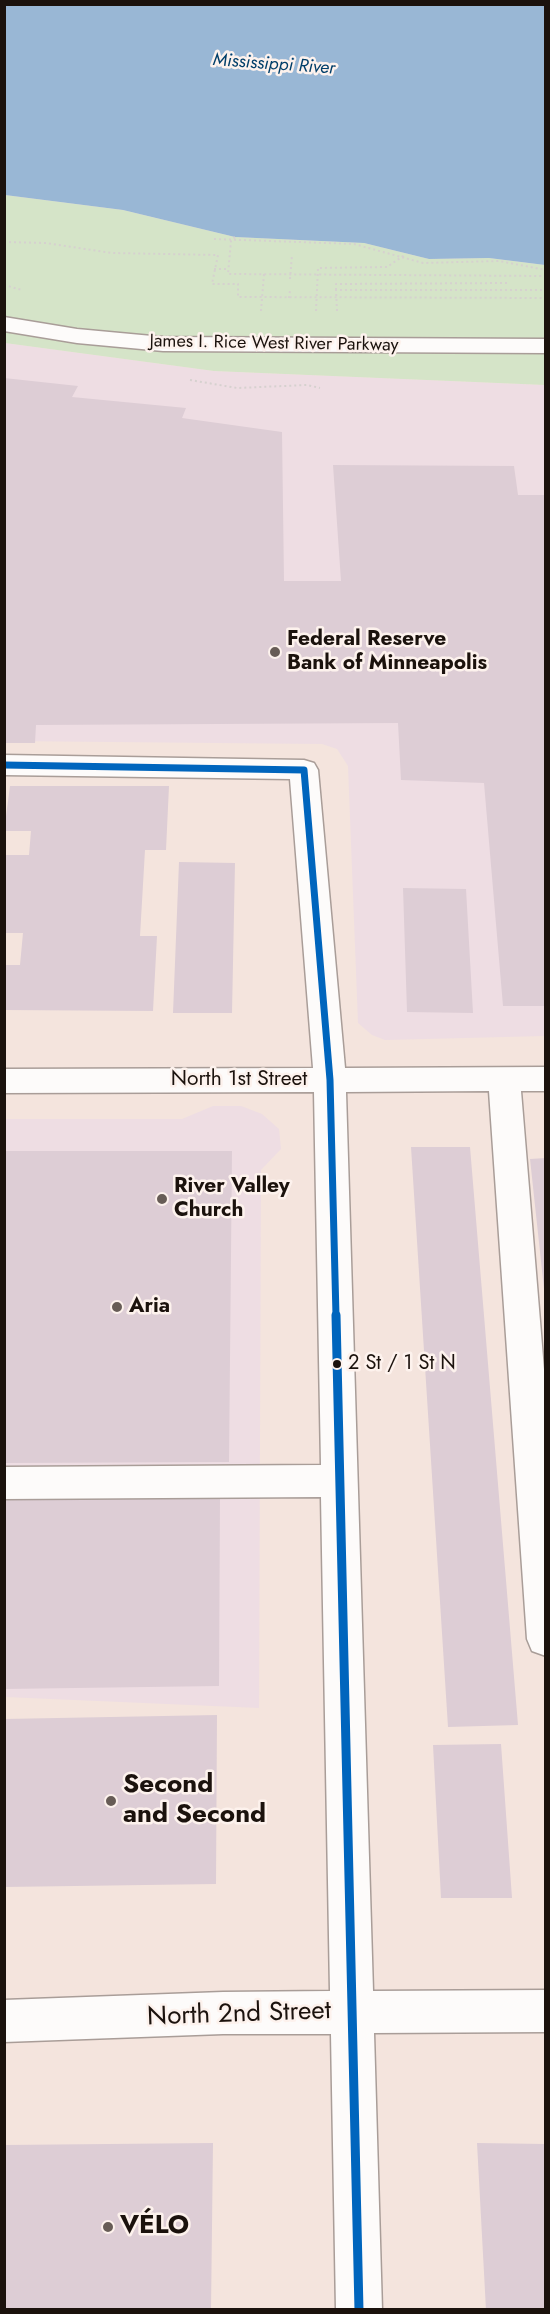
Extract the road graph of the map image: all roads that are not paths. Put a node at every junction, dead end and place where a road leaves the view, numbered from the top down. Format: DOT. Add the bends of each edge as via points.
graph roads {
  1 [pos="4,324"];
  2 [pos="546,346"];
  3 [pos="4,765"];
  4 [pos="504,1079"];
  5 [pos="546,1079"];
  6 [pos="330,1080"];
  7 [pos="4,1081"];
  8 [pos="340,1482"];
  9 [pos="4,1483"];
  10 [pos="546,1639"];
  11 [pos="546,2011"];
  12 [pos="352,2012"];
  13 [pos="4,2021"];
  14 [pos="359,2310"];
  1 -- 2 [label="street, James I. Rice West River Parkway" via="164,344"];
  3 -- 6 [label="street" via="304,770"];
  4 -- 5 [label="street, North 1st Street"];
  4 -- 6 [label="street, North 1st Street"];
  4 -- 10 [label="street"];
  6 -- 7 [label="street, North 1st Street"];
  6 -- 8 [label="street"];
  8 -- 9 [label="street"];
  8 -- 12 [label="street"];
  11 -- 12 [label="street, North 2nd Street"];
  12 -- 13 [label="street, North 2nd Street"];
  12 -- 14 [label="street"];
}
